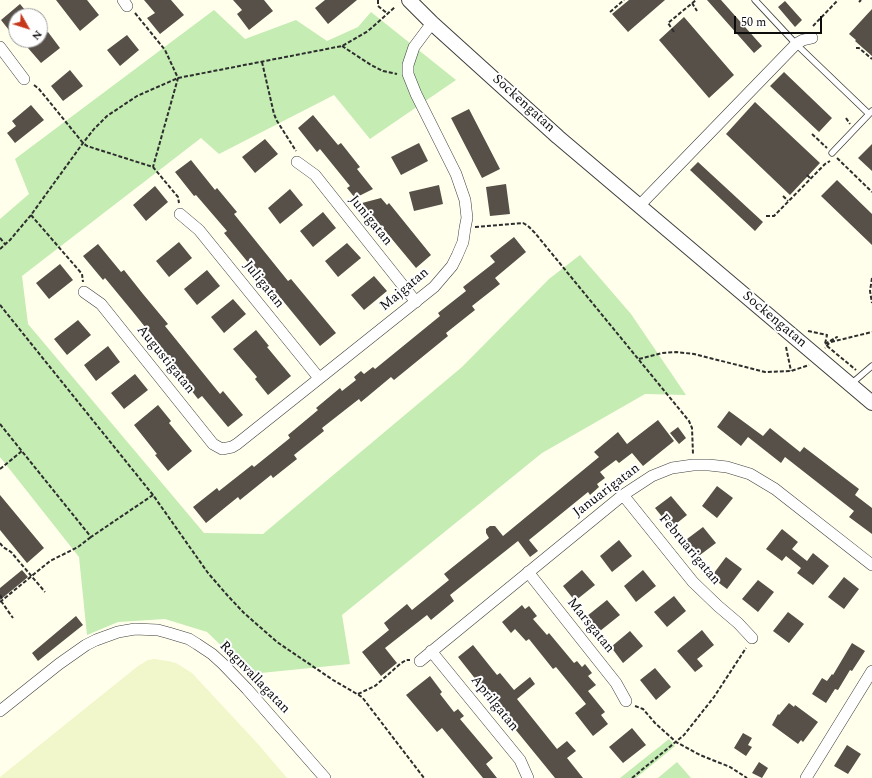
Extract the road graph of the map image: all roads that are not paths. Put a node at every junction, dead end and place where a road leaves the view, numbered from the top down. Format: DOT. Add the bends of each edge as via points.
graph roads {
  1 [pos="408,0"];
  2 [pos="755,0"];
  3 [pos="432,23"];
  4 [pos="812,38"];
  5 [pos="796,44"];
  6 [pos="0,47"];
  7 [pos="24,78"];
  8 [pos="870,112"];
  9 [pos="832,153"];
  10 [pos="297,162"];
  11 [pos="640,206"];
  12 [pos="180,214"];
  13 [pos="84,292"];
  14 [pos="416,302"];
  15 [pos="872,366"];
  16 [pos="320,378"];
  17 [pos="855,379"];
  18 [pos="872,403"];
  19 [pos="222,449"];
  20 [pos="624,495"];
  21 [pos="872,565"];
  22 [pos="528,572"];
  23 [pos="752,638"];
  24 [pos="431,651"];
  25 [pos="420,661"];
  26 [pos="872,671"];
  27 [pos="626,701"];
  28 [pos="0,710"];
  29 [pos="325,778"];
  30 [pos="528,778"];
  31 [pos="806,778"];
  1 -- 3 [label="street, Sockengatan"];
  2 -- 5 [label="lane"];
  3 -- 11 [label="street, Sockengatan" via="558,137"];
  3 -- 14 [label="street, Majgatan" via="414,47 408,74 458,180 465,200 467,218 463,242 452,266 434,287"];
  4 -- 5 [label="street"];
  5 -- 8 [label="lane"];
  5 -- 11 [label="street"];
  6 -- 7 [label="street"];
  8 -- 9 [label="lane"];
  10 -- 14 [label="street, Junigatan" via="314,175"];
  11 -- 17 [label="street, Sockengatan"];
  12 -- 16 [label="street, Juligatan" via="199,230"];
  13 -- 19 [label="street, Augustigatan" via="101,304 213,444"];
  14 -- 16 [label="street, Majgatan"];
  15 -- 17 [label="lane"];
  16 -- 19 [label="street, Majgatan" via="237,444"];
  17 -- 18 [label="street, Sockengatan"];
  20 -- 21 [label="street, Januarigatan" via="637,485 672,468 693,465 739,470 764,482"];
  20 -- 22 [label="street, Januarigatan"];
  20 -- 23 [label="street, Februarigatan" via="693,582"];
  22 -- 24 [label="street, Januarigatan"];
  22 -- 27 [label="street, Marsgatan" via="616,683"];
  24 -- 25 [label="street, Januarigatan"];
  24 -- 30 [label="street, Aprilgatan" via="520,760"];
  26 -- 31 [label="street"];
  28 -- 29 [label="street, Ragnvallagatan" via="86,645 118,632 158,630 188,639 223,664"];
}
